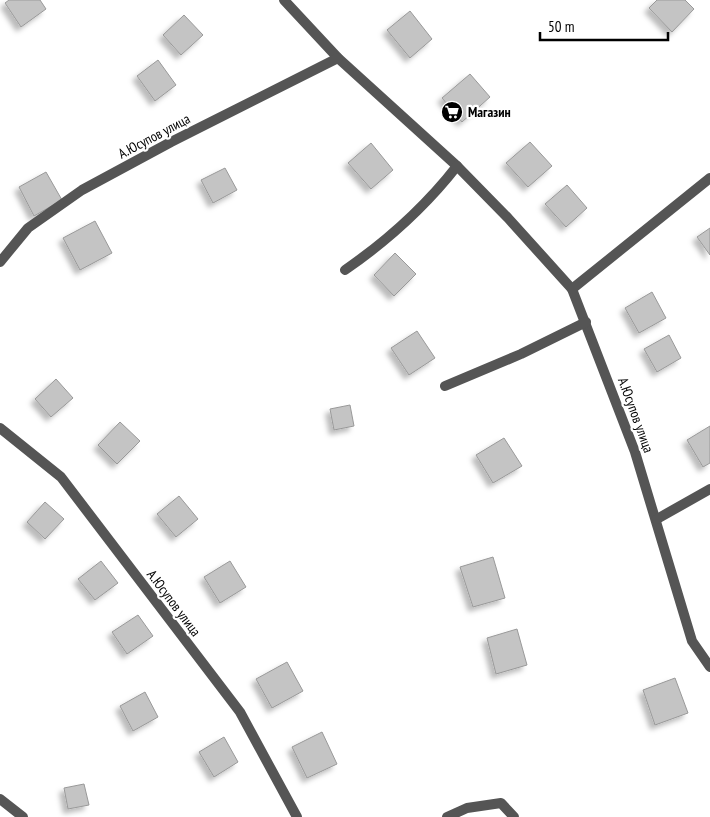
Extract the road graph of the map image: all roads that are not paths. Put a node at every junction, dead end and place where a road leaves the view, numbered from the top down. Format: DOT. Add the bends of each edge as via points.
graph roads {
  1 [pos="284,0"];
  2 [pos="338,58"];
  3 [pos="457,166"];
  4 [pos="710,178"];
  5 [pos="0,262"];
  6 [pos="344,270"];
  7 [pos="572,289"];
  8 [pos="586,322"];
  9 [pos="445,386"];
  10 [pos="0,428"];
  11 [pos="710,489"];
  12 [pos="656,519"];
  13 [pos="710,667"];
  14 [pos="0,799"];
  15 [pos="23,817"];
  16 [pos="297,817"];
  17 [pos="447,817"];
  18 [pos="514,817"];
  1 -- 2 [label="street, А.Юсупов улица"];
  2 -- 3 [label="street, А.Юсупов улица"];
  2 -- 5 [label="street, А.Юсупов улица" via="82,190 28,228"];
  3 -- 6 [label="street" via="417,212 371,252"];
  3 -- 7 [label="street, А.Юсупов улица"];
  4 -- 7 [label="street"];
  7 -- 8 [label="street, А.Юсупов улица"];
  8 -- 9 [label="street"];
  8 -- 12 [label="street, А.Юсупов улица" via="635,452"];
  10 -- 16 [label="street, А.Юсупов улица" via="67,485 240,712"];
  11 -- 12 [label="street"];
  12 -- 13 [label="street, А.Юсупов улица" via="692,641"];
  14 -- 15 [label="street"];
  17 -- 18 [label="street" via="466,808 501,802"];
}
